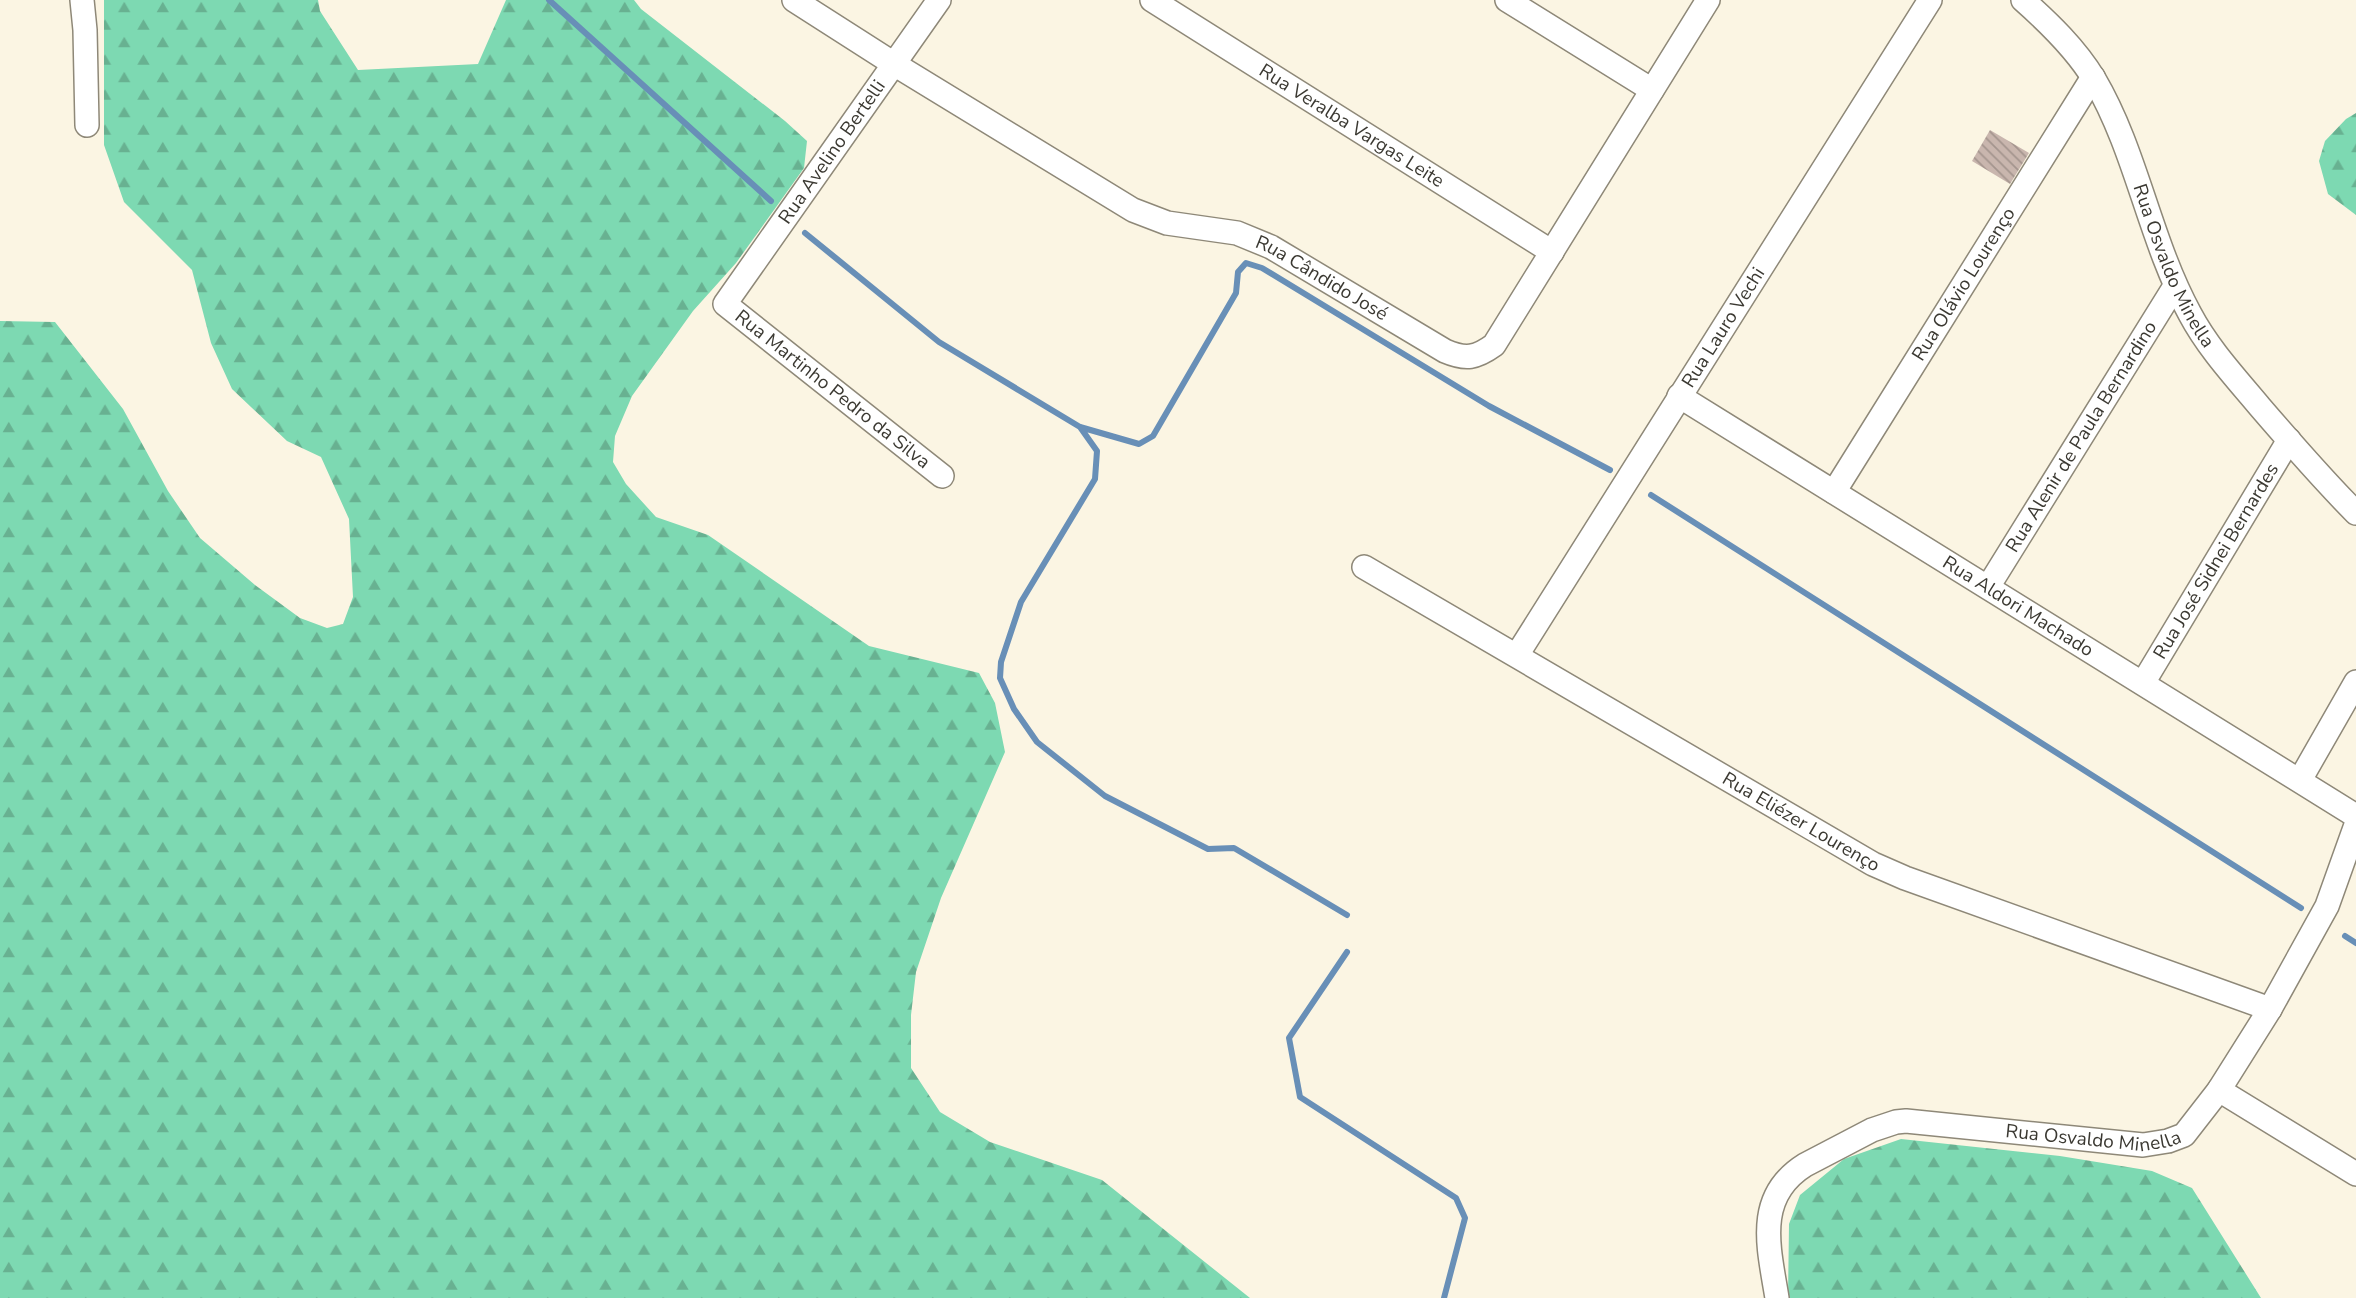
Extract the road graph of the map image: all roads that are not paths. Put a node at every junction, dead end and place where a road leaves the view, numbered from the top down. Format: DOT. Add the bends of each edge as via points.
graph roads {
  1 [pos="82,0"];
  2 [pos="794,0"];
  3 [pos="939,0"];
  4 [pos="1152,0"];
  5 [pos="1507,0"];
  6 [pos="1708,0"];
  7 [pos="1930,0"];
  8 [pos="2023,0"];
  9 [pos="894,64"];
  10 [pos="2093,77"];
  11 [pos="1652,90"];
  12 [pos="87,125"];
  13 [pos="1552,253"];
  14 [pos="2175,286"];
  15 [pos="724,304"];
  16 [pos="1679,396"];
  17 [pos="2289,440"];
  18 [pos="942,476"];
  19 [pos="2346,490"];
  20 [pos="1834,492"];
  21 [pos="2356,513"];
  22 [pos="1364,567"];
  23 [pos="1988,587"];
  24 [pos="1517,655"];
  25 [pos="2356,682"];
  26 [pos="2143,683"];
  27 [pos="2300,780"];
  28 [pos="2356,816"];
  29 [pos="2356,825"];
  30 [pos="2270,1009"];
  31 [pos="2219,1090"];
  32 [pos="2356,1174"];
  33 [pos="1777,1298"];
  1 -- 12 [label="street"];
  2 -- 9 [label="street, Rua Cândido José"];
  3 -- 9 [label="street, Rua Avelino Bertelli"];
  4 -- 13 [label="street, Rua Veralba Vargas Leite"];
  5 -- 11 [label="street"];
  6 -- 11 [label="street, Rua Cândido José"];
  7 -- 16 [label="street, Rua Lauro Vechi"];
  8 -- 10 [label="street, Rua Osvaldo Minella"];
  9 -- 13 [label="street, Rua Cândido José" via="1133,210 1167,223 1237,233 1271,247 1458,357 1471,359 1494,345"];
  9 -- 15 [label="street, Rua Avelino Bertelli"];
  10 -- 14 [label="street, Rua Osvaldo Minella" via="2121,134"];
  10 -- 20 [label="street, Rua Olávio Lourenço"];
  11 -- 13 [label="street, Rua Cândido José"];
  14 -- 17 [label="street, Rua Osvaldo Minella" via="2207,343"];
  14 -- 23 [label="street, Rua Alenir de Paula Bernardino"];
  15 -- 18 [label="street, Rua Martinho Pedro da Silva"];
  16 -- 20 [label="street, Rua Aldori Machado"];
  16 -- 24 [label="street, Rua Lauro Vechi"];
  17 -- 19 [label="street, Rua Osvaldo Minella"];
  17 -- 26 [label="street, Rua José Sidnei Bernardes"];
  19 -- 21 [label="street, Rua Osvaldo Minella"];
  20 -- 23 [label="street, Rua Aldori Machado"];
  22 -- 24 [label="street, Rua Eliézer Lourenço"];
  23 -- 26 [label="street, Rua Aldori Machado"];
  24 -- 30 [label="street, Rua Eliézer Lourenço" via="1873,864"];
  25 -- 27 [label="street"];
  26 -- 27 [label="street, Rua Aldori Machado"];
  27 -- 28 [label="street, Rua Aldori Machado"];
  29 -- 30 [label="street, Rua Osvaldo Minella" via="2327,906"];
  30 -- 31 [label="street, Rua Osvaldo Minella"];
  31 -- 32 [label="street"];
  31 -- 33 [label="street, Rua Osvaldo Minella" via="2184,1135 2154,1145 1906,1121 1872,1130 1795,1171 1776,1196 1768,1241"];
}
